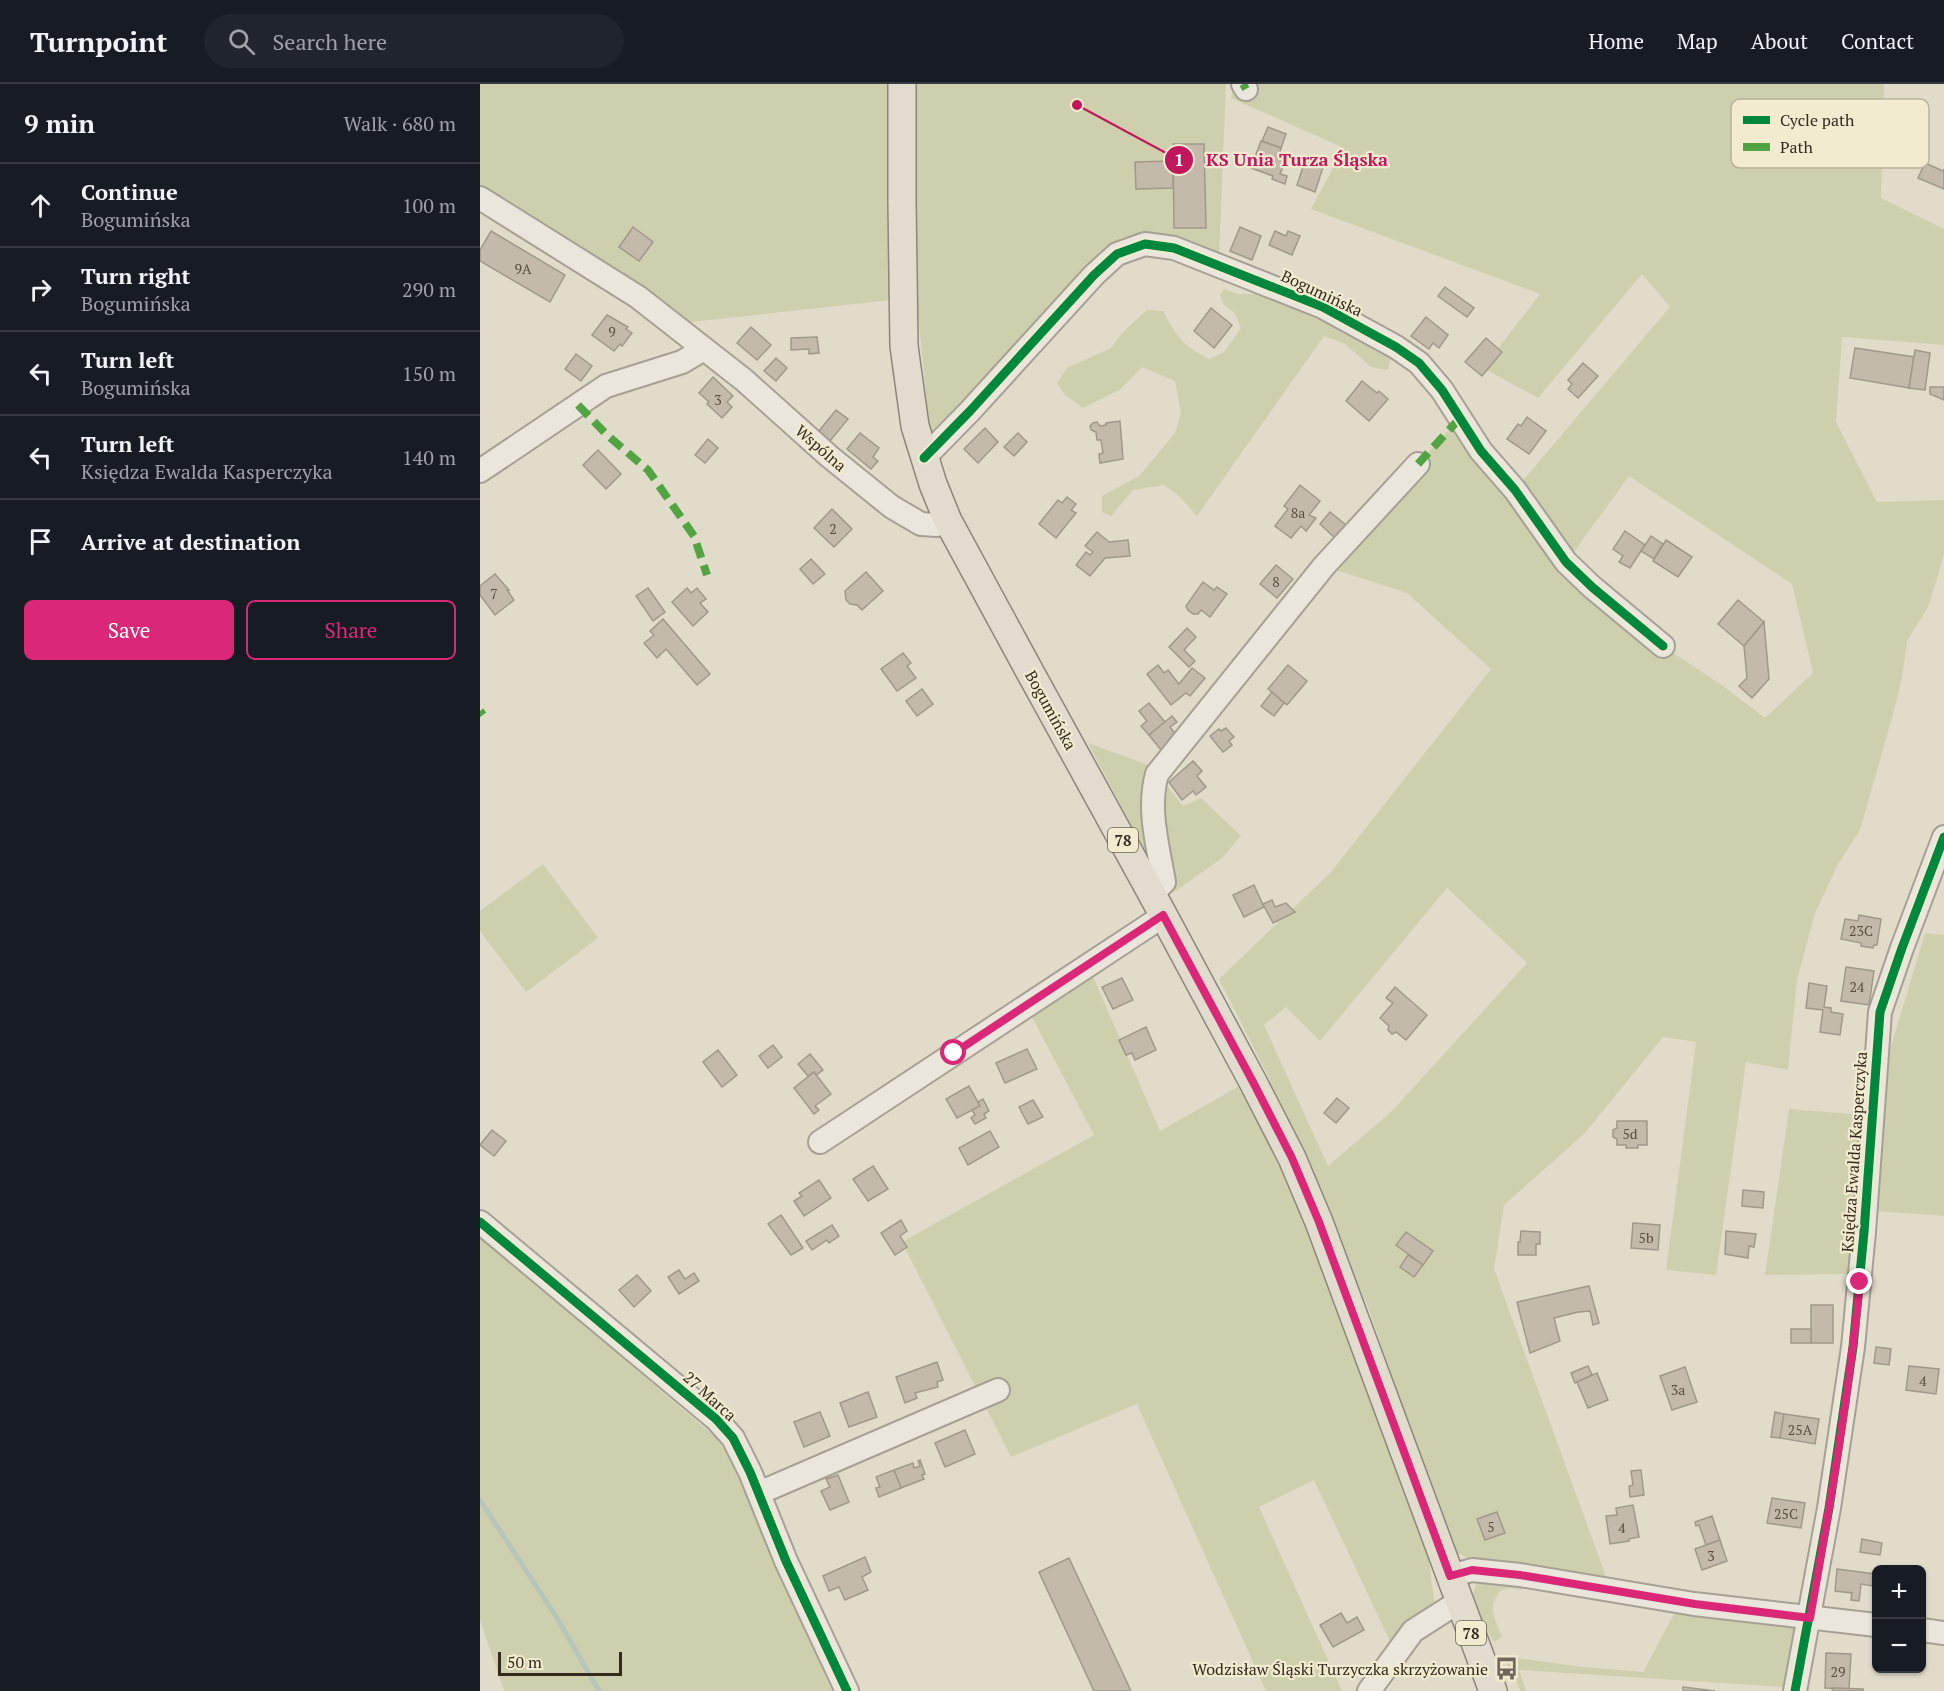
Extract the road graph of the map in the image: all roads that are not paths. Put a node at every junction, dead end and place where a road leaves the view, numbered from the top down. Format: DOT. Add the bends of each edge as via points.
graph roads {
  1 [pos="903,84"];
  2 [pos="480,198"];
  3 [pos="704,349"];
  4 [pos="924,458"];
  5 [pos="1418,464"];
  6 [pos="480,471"];
  7 [pos="948,521"];
  8 [pos="1663,646"];
  9 [pos="1944,837"];
  10 [pos="1157,905"];
  11 [pos="820,1142"];
  12 [pos="480,1222"];
  13 [pos="998,1390"];
  14 [pos="759,1493"];
  15 [pos="1450,1576"];
  16 [pos="1460,1601"];
  17 [pos="1810,1618"];
  18 [pos="1872,1625"];
  19 [pos="1926,1631"];
  20 [pos="1944,1633"];
  21 [pos="847,1691"];
  22 [pos="1369,1691"];
  23 [pos="1493,1691"];
  24 [pos="1795,1691"];
  1 -- 4 [label="main road, Bogumińska / 78" via="904,346 915,426"];
  2 -- 3 [label="street, Wspólna" via="638,297"];
  3 -- 6 [label="street" via="682,362 606,386"];
  3 -- 7 [label="street, Wspólna" via="892,507 921,524"];
  4 -- 7 [label="main road, Bogumińska / 78"];
  4 -- 8 [label="street, Bogumińska" via="1117,254 1145,244 1174,248 1323,308 1419,363 1566,562"];
  5 -- 10 [label="street" via="1324,566 1157,774 1153,819 1164,882"];
  7 -- 10 [label="main road, Bogumińska / 78"];
  9 -- 17 [label="street, Księdza Ewalda Kasperczyka" via="1880,1012 1853,1347"];
  10 -- 11 [label="street"];
  10 -- 15 [label="main road, Bogumińska / 78" via="1297,1169"];
  12 -- 14 [label="street, 27 Marca" via="716,1419 733,1438"];
  13 -- 14 [label="street"];
  14 -- 21 [label="street, 27 Marca"];
  15 -- 16 [label="main road, Bogumińska / 78"];
  15 -- 17 [label="street" via="1472,1570 1520,1575 1695,1604"];
  16 -- 22 [label="street" via="1413,1631"];
  16 -- 23 [label="main road, Bogumińska / 78"];
  17 -- 18 [label="street"];
  17 -- 24 [label="street, Księdza Ewalda Kasperczyka"];
  19 -- 20 [label="street"];
}
